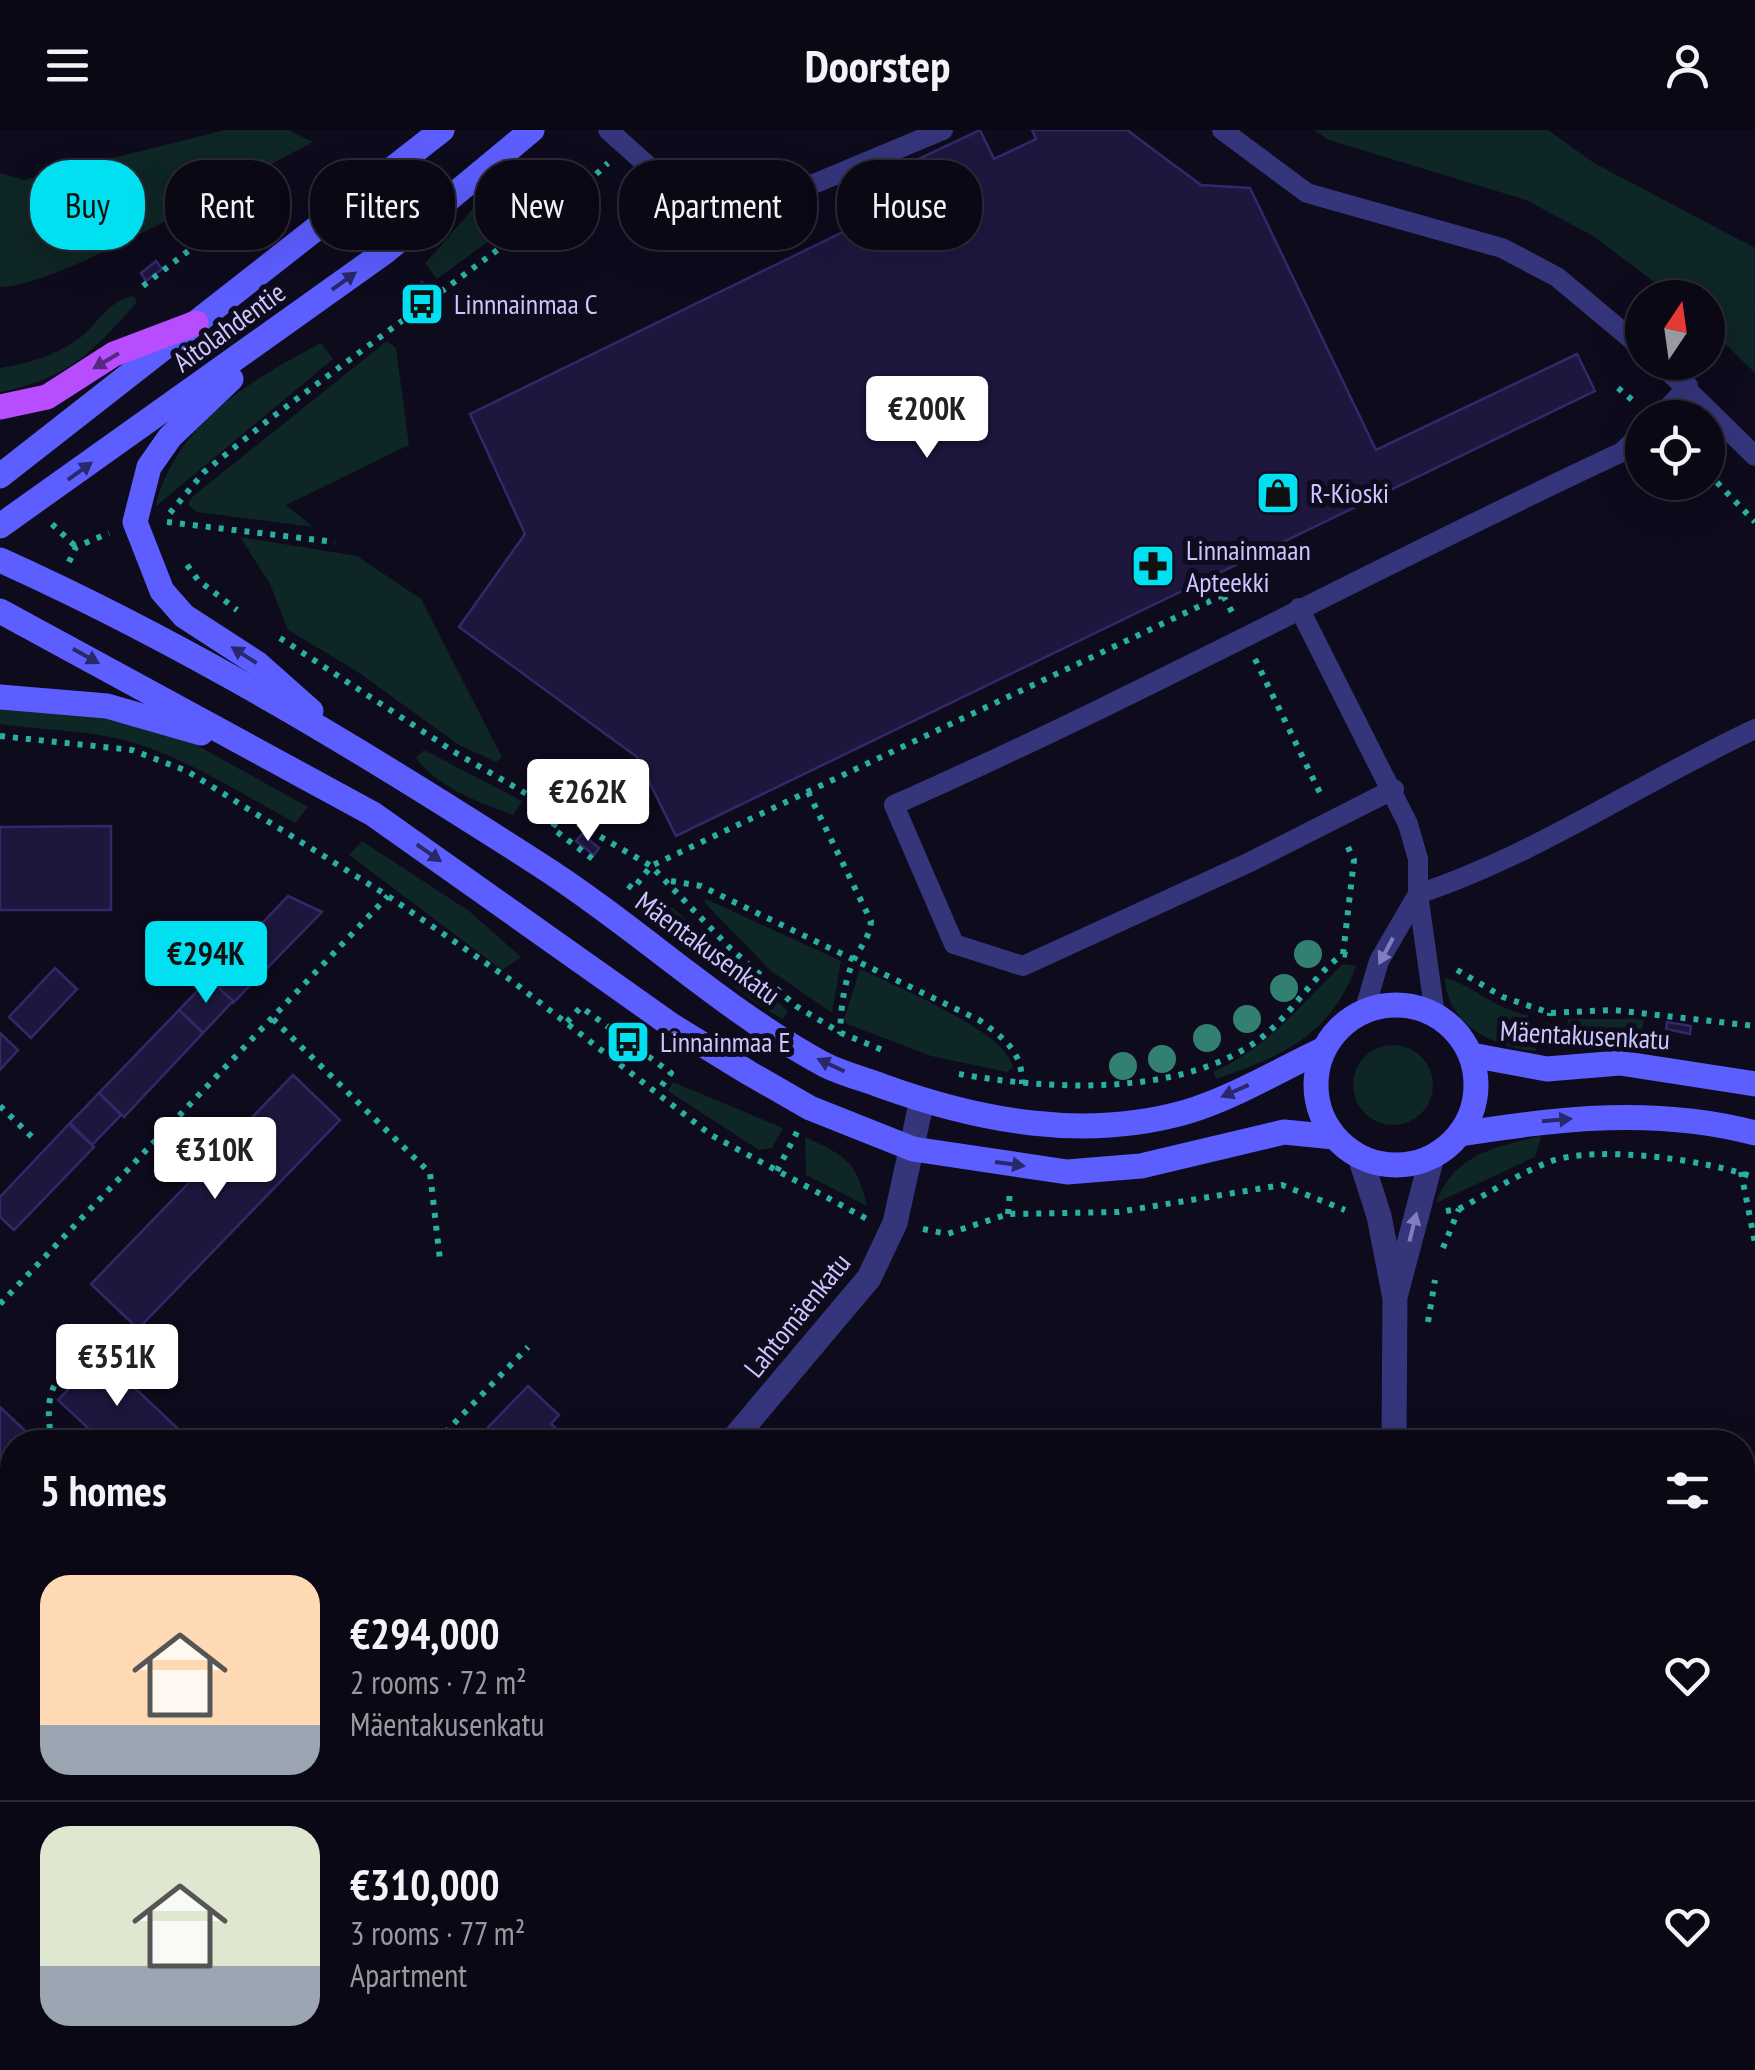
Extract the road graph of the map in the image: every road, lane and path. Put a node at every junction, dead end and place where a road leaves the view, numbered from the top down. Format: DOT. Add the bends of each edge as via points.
graph roads {
  1 [pos="442,130"];
  2 [pos="532,130"];
  3 [pos="608,130"];
  4 [pos="943,130"];
  5 [pos="1222,130"];
  6 [pos="625,146"];
  7 [pos="189,250"];
  8 [pos="143,286"];
  9 [pos="196,322"];
  10 [pos="1625,334"];
  11 [pos="265,338"];
  12 [pos="1681,380"];
  13 [pos="1688,386"];
  14 [pos="1675,400"];
  15 [pos="0,407"];
  16 [pos="1625,449"];
  17 [pos="1755,456"];
  18 [pos="0,476"];
  19 [pos="1725,490"];
  20 [pos="166,519"];
  21 [pos="135,522"];
  22 [pos="1755,522"];
  23 [pos="0,526"];
  24 [pos="335,542"];
  25 [pos="0,560"];
  26 [pos="1212,573"];
  27 [pos="57,586"];
  28 [pos="1223,595"];
  29 [pos="1300,608"];
  30 [pos="0,611"];
  31 [pos="1244,636"];
  32 [pos="0,697"];
  33 [pos="1755,730"];
  34 [pos="0,736"];
  35 [pos="344,742"];
  36 [pos="1394,789"];
  37 [pos="808,792"];
  38 [pos="348,799"];
  39 [pos="563,812"];
  40 [pos="1333,820"];
  41 [pos="602,866"];
  42 [pos="617,877"];
  43 [pos="670,881"];
  44 [pos="1418,894"];
  45 [pos="388,896"];
  46 [pos="1343,954"];
  47 [pos="854,959"];
  48 [pos="1364,1012"];
  49 [pos="1435,1016"];
  50 [pos="273,1018"];
  51 [pos="567,1022"];
  52 [pos="840,1033"];
  53 [pos="1324,1049"];
  54 [pos="1471,1056"];
  55 [pos="1755,1084"];
  56 [pos="1022,1085"];
  57 [pos="658,1092"];
  58 [pos="922,1100"];
  59 [pos="0,1106"];
  60 [pos="1460,1134"];
  61 [pos="1755,1134"];
  62 [pos="32,1137"];
  63 [pos="1334,1137"];
  64 [pos="914,1149"];
  65 [pos="1360,1157"];
  66 [pos="1432,1158"];
  67 [pos="1741,1172"];
  68 [pos="1459,1209"];
  69 [pos="862,1219"];
  70 [pos="1755,1243"];
  71 [pos="440,1260"];
  72 [pos="1395,1297"];
  73 [pos="0,1304"];
  74 [pos="1426,1334"];
  75 [pos="528,1346"];
  76 [pos="143,1357"];
  77 [pos="50,1430"];
  78 [pos="448,1430"];
  79 [pos="741,1430"];
  80 [pos="1394,1430"];
  1 -- 9 [label="main road, Aitolahdentie"];
  11 -- 2 [label="main road, Aitolahdentie, one-way" via="386,251"];
  3 -- 6 [label="lane"];
  4 -- 6 [label="lane" via="744,212 683,197"];
  5 -- 10 [label="lane" via="1306,193 1502,248 1556,277"];
  6 -- 20 [label="path" via="586,185 204,472"];
  7 -- 8 [label="path"];
  9 -- 15 [label="main road, one-way" via="114,354 46,397"];
  9 -- 18 [label="main road, Aitolahdentie"];
  11 -- 21 [label="main road" via="170,437 149,467"];
  23 -- 11 [label="main road, Aitolahdentie, one-way"];
  12 -- 13 [label="lane"];
  13 -- 14 [label="lane"];
  13 -- 17 [label="lane"];
  16 -- 29 [label="lane"];
  19 -- 22 [label="path"];
  20 -- 21 [label="path"];
  20 -- 24 [label="path"];
  21 -- 27 [label="path" via="76,547"];
  35 -- 21 [label="main road, one-way" via="258,664 184,616 162,591"];
  25 -- 27 [label="main road, Mäentakusenkatu"];
  26 -- 28 [label="path"];
  27 -- 35 [label="main road, Mäentakusenkatu"];
  28 -- 31 [label="path"];
  28 -- 37 [label="path"];
  29 -- 31 [label="lane"];
  29 -- 36 [label="lane"];
  30 -- 38 [label="main road, one-way"];
  31 -- 40 [label="path"];
  31 -- 40 [label="lane" via="1160,683 894,806 954,944 1024,966"];
  32 -- 38 [label="main road" via="107,706 186,726"];
  33 -- 44 [label="lane" via="1465,878"];
  34 -- 45 [label="path" via="132,750 187,771"];
  58 -- 35 [label="main road, Mäentakusenkatu, one-way" via="814,1057 562,879"];
  36 -- 40 [label="lane"];
  36 -- 44 [label="lane" via="1418,858"];
  37 -- 42 [label="path" via="652,866 633,889"];
  37 -- 47 [label="path" via="872,922 868,942"];
  38 -- 64 [label="main road, one-way" via="670,1025 810,1108"];
  39 -- 41 [label="path" via="552,828"];
  40 -- 46 [label="path" via="1354,860"];
  43 -- 47 [label="path" via="701,886"];
  44 -- 48 [label="lane, one-way" via="1379,961"];
  44 -- 49 [label="lane"];
  45 -- 50 [label="path"];
  45 -- 51 [label="path"];
  47 -- 52 [label="path" via="840,1005"];
  47 -- 56 [label="path" via="1002,1036 1022,1062"];
  48 -- 49 [label="main road" via="1412,1006"];
  48 -- 53 [label="main road"];
  49 -- 54 [label="main road"];
  50 -- 71 [label="path" via="430,1173"];
  50 -- 73 [label="path"];
  51 -- 57 [label="path"];
  51 -- 57 [label="path" via="581,1007 671,1073"];
  53 -- 58 [label="main road, Mäentakusenkatu, one-way" via="1188,1112 1110,1127 1041,1125"];
  53 -- 63 [label="main road" via="1316,1095"];
  54 -- 55 [label="main road, Mäentakusenkatu" via="1547,1068 1620,1063"];
  54 -- 60 [label="main road" via="1473,1110"];
  57 -- 69 [label="path" via="712,1135"];
  58 -- 64 [label="street, Lahtomäenkatu"];
  59 -- 62 [label="path"];
  60 -- 61 [label="main road, one-way" via="1551,1120 1650,1117"];
  60 -- 66 [label="main road"];
  64 -- 63 [label="main road, one-way" via="1067,1172 1141,1166 1284,1132"];
  63 -- 65 [label="main road"];
  64 -- 79 [label="street, Lahtomäenkatu" via="895,1223 869,1278"];
  65 -- 66 [label="main road" via="1384,1165"];
  65 -- 72 [label="street"];
  72 -- 66 [label="street, one-way"];
  67 -- 70 [label="path"];
  68 -- 74 [label="path" via="1442,1250"];
  72 -- 80 [label="street"];
  75 -- 78 [label="path"];
  76 -- 77 [label="path" via="106,1333 50,1385"];
}
